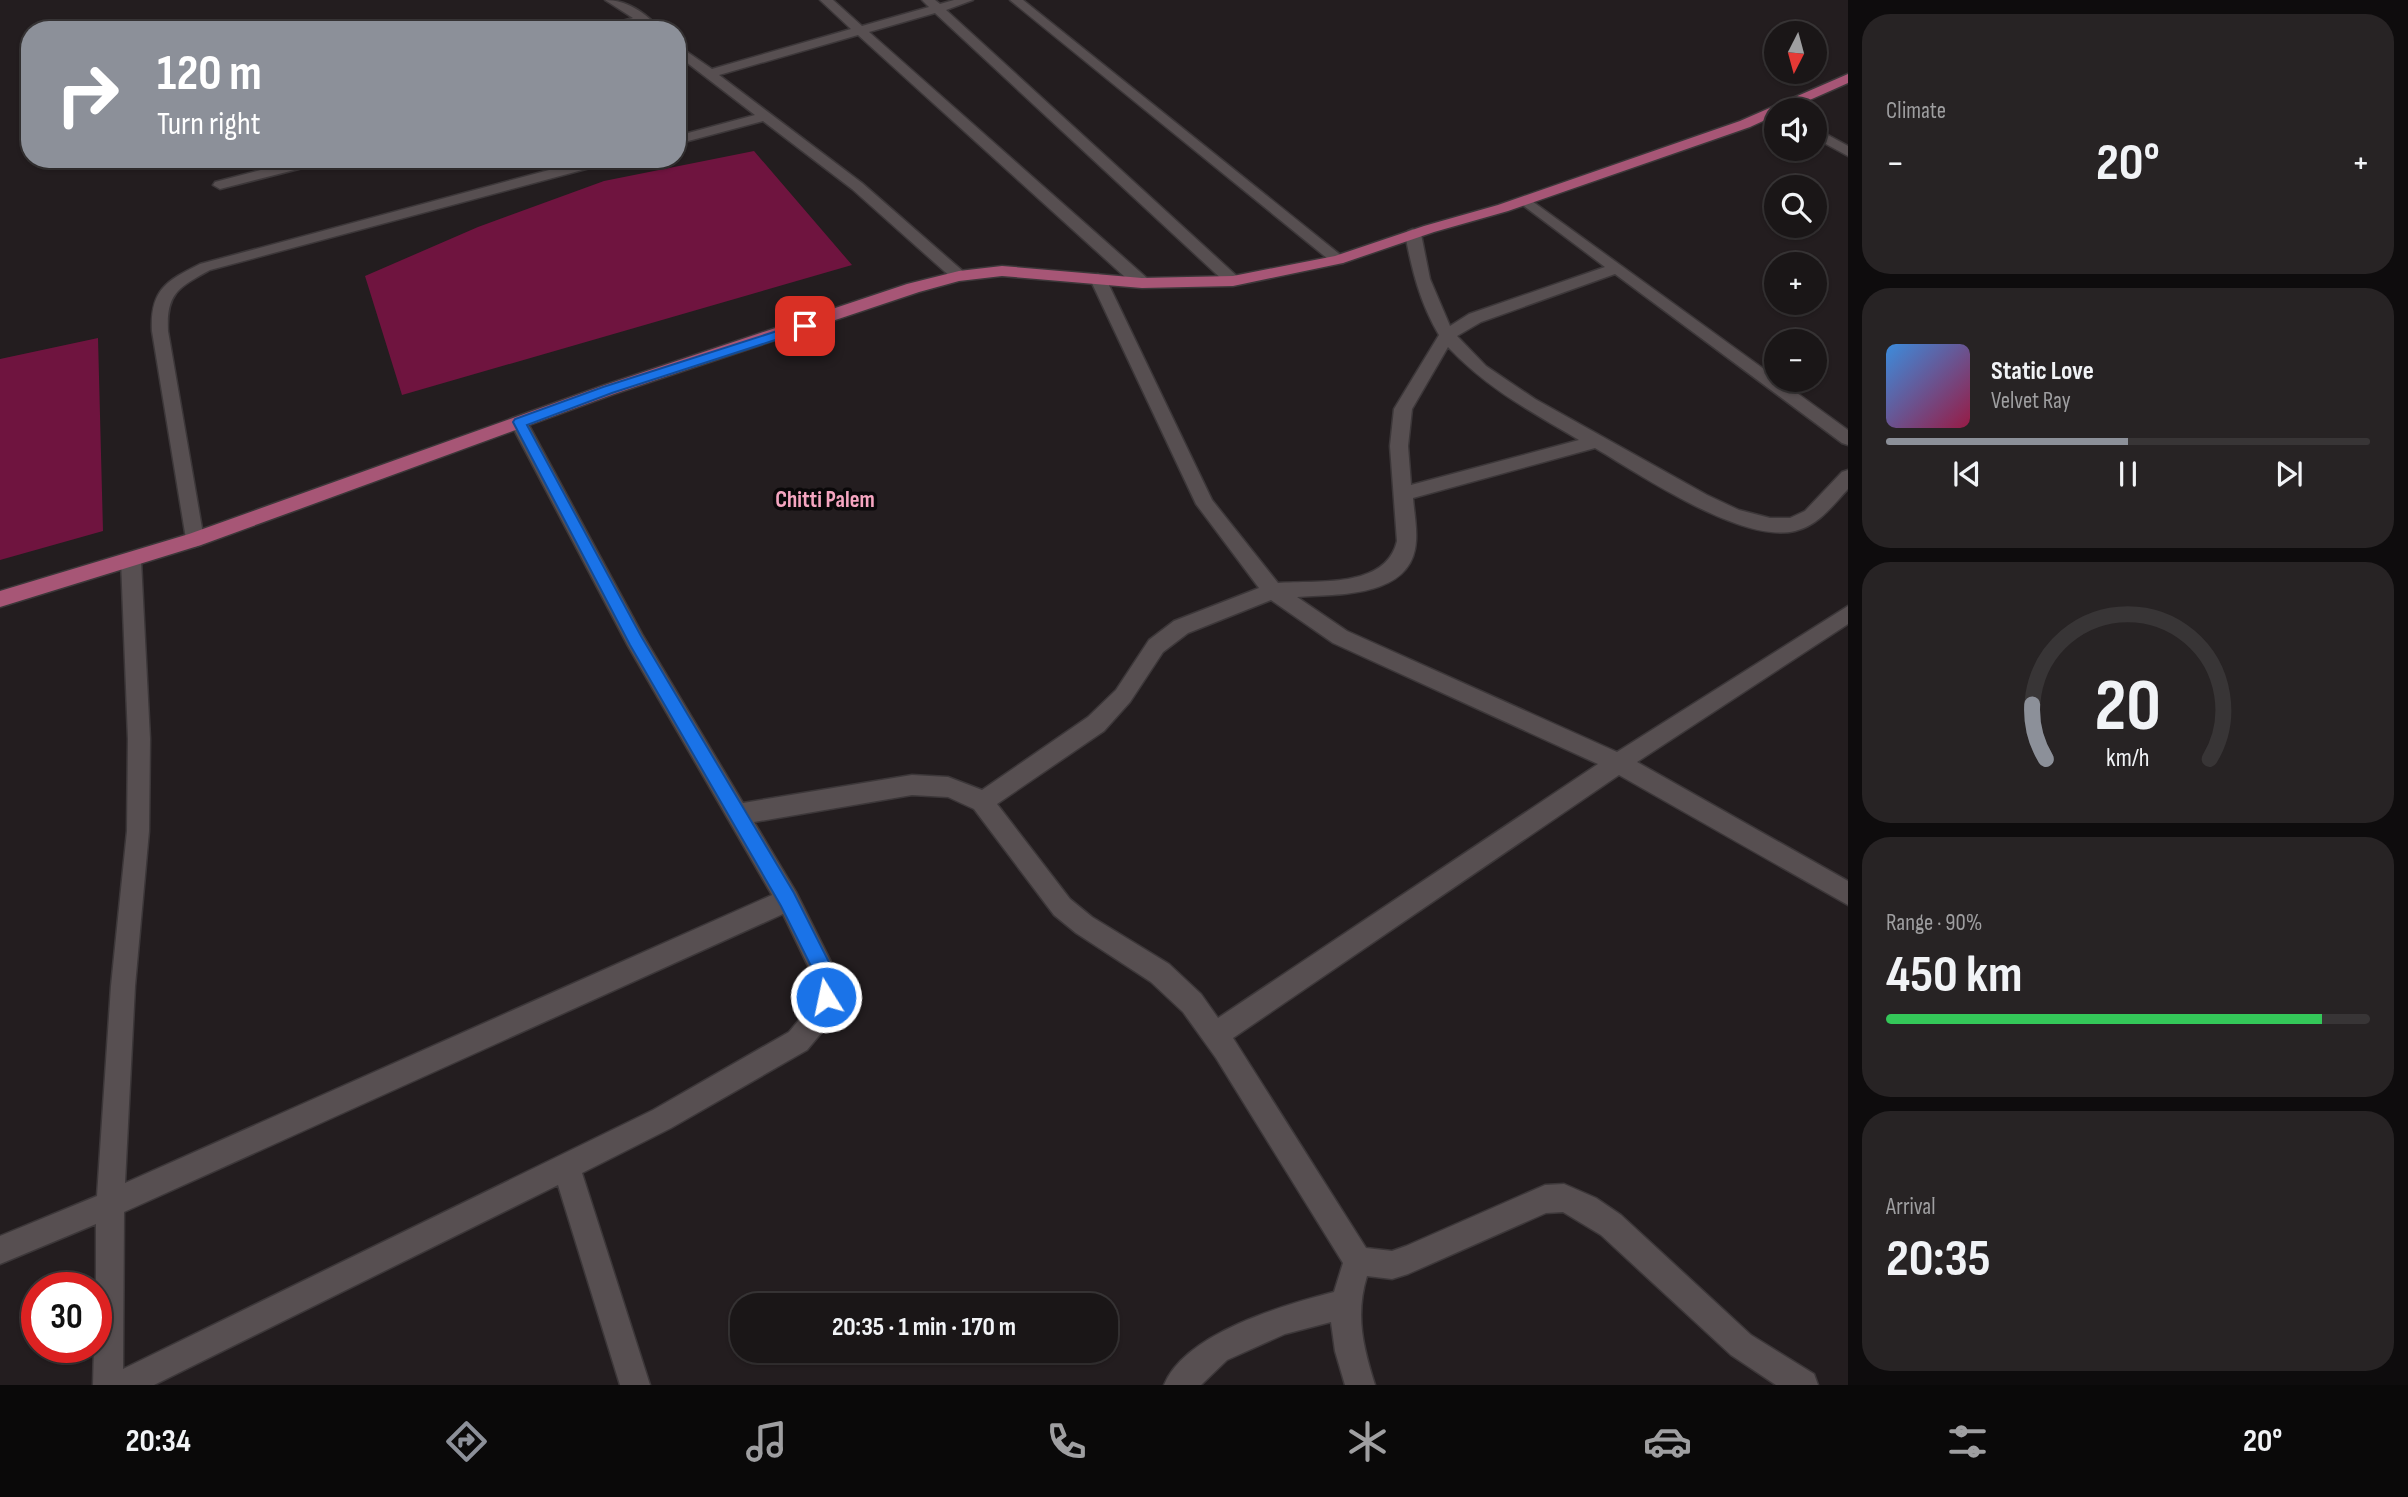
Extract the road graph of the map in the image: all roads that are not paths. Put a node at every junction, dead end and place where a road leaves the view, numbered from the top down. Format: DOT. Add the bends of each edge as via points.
graph roads {
  1 [pos="611,0"];
  2 [pos="826,0"];
  3 [pos="967,0"];
  4 [pos="1016,0"];
  5 [pos="932,4"];
  6 [pos="642,19"];
  7 [pos="634,21"];
  8 [pos="644,21"];
  9 [pos="860,30"];
  10 [pos="686,56"];
  11 [pos="694,63"];
  12 [pos="686,65"];
  13 [pos="709,74"];
  14 [pos="1848,78"];
  15 [pos="1805,98"];
  16 [pos="766,116"];
  17 [pos="1764,116"];
  18 [pos="686,138"];
  19 [pos="1827,139"];
  20 [pos="1848,152"];
  21 [pos="286,168"];
  22 [pos="574,168"];
  23 [pos="220,185"];
  24 [pos="1525,200"];
  25 [pos="1413,234"];
  26 [pos="1338,260"];
  27 [pos="1617,268"];
  28 [pos="959,276"];
  29 [pos="1098,279"];
  30 [pos="1233,281"];
  31 [pos="1142,284"];
  32 [pos="1447,335"];
  33 [pos="519,422"];
  34 [pos="1848,439"];
  35 [pos="1598,441"];
  36 [pos="1843,483"];
  37 [pos="1403,494"];
  38 [pos="1848,507"];
  39 [pos="194,540"];
  40 [pos="131,560"];
  41 [pos="1273,591"];
  42 [pos="0,598"];
  43 [pos="1848,614"];
  44 [pos="1618,763"];
  45 [pos="982,802"];
  46 [pos="738,814"];
  47 [pos="1848,894"];
  48 [pos="788,900"];
  49 [pos="1215,1035"];
  50 [pos="566,1166"];
  51 [pos="110,1204"];
  52 [pos="0,1250"];
  53 [pos="1358,1261"];
  54 [pos="1345,1304"];
  55 [pos="108,1385"];
  56 [pos="122,1385"];
  57 [pos="635,1385"];
  58 [pos="1179,1385"];
  59 [pos="1360,1385"];
  60 [pos="1803,1385"];
  1 -- 6 [label="street"];
  2 -- 9 [label="street"];
  3 -- 5 [label="street"];
  4 -- 26 [label="street"];
  5 -- 9 [label="street"];
  5 -- 30 [label="street"];
  6 -- 7 [label="street"];
  6 -- 8 [label="street"];
  9 -- 13 [label="street"];
  9 -- 31 [label="street"];
  10 -- 11 [label="street"];
  11 -- 12 [label="street"];
  11 -- 13 [label="street"];
  13 -- 16 [label="street"];
  14 -- 15 [label="main road"];
  16 -- 18 [label="street"];
  16 -- 28 [label="street" via="857,186"];
  17 -- 24 [label="main road"];
  19 -- 20 [label="street"];
  21 -- 23 [label="street"];
  22 -- 39 [label="street" via="205,267 165,293 158,310 160,331"];
  24 -- 25 [label="main road"];
  24 -- 27 [label="street"];
  25 -- 26 [label="main road"];
  25 -- 32 [label="street" via="1422,279"];
  26 -- 30 [label="main road"];
  27 -- 32 [label="street" via="1475,318"];
  27 -- 34 [label="street"];
  28 -- 29 [label="main road" via="1002,271"];
  28 -- 33 [label="main road"];
  29 -- 31 [label="main road"];
  29 -- 41 [label="street" via="1205,504"];
  30 -- 31 [label="main road"];
  32 -- 35 [label="street" via="1480,370"];
  32 -- 37 [label="street" via="1403,409 1399,446"];
  33 -- 39 [label="main road"];
  33 -- 46 [label="street" via="635,640"];
  35 -- 36 [label="street" via="1700,500 1734,516 1770,525 1792,525 1812,516"];
  35 -- 37 [label="street"];
  36 -- 38 [label="street"];
  37 -- 41 [label="street" via="1403,559 1387,575 1359,585"];
  39 -- 40 [label="main road"];
  40 -- 42 [label="main road"];
  40 -- 51 [label="street" via="138,831"];
  41 -- 44 [label="street" via="1340,638"];
  41 -- 45 [label="street" via="1181,627 1156,646 1124,696 1096,724"];
  43 -- 44 [label="street"];
  44 -- 47 [label="street"];
  44 -- 49 [label="street"];
  45 -- 46 [label="street" via="948,787 912,785"];
  45 -- 49 [label="street" via="1062,907 1160,972 1192,1003"];
  46 -- 48 [label="street"];
  48 -- 50 [label="street" via="822,968 826,997 812,1025 798,1041 662,1119"];
  48 -- 51 [label="street"];
  49 -- 53 [label="street"];
  50 -- 56 [label="street"];
  50 -- 57 [label="street"];
  51 -- 52 [label="street"];
  51 -- 55 [label="street"];
  53 -- 54 [label="street"];
  53 -- 60 [label="street" via="1400,1263 1545,1199 1564,1198 1611,1225 1741,1345"];
  54 -- 58 [label="street" via="1283,1320 1217,1350"];
  54 -- 59 [label="street" via="1344,1332"];
}
